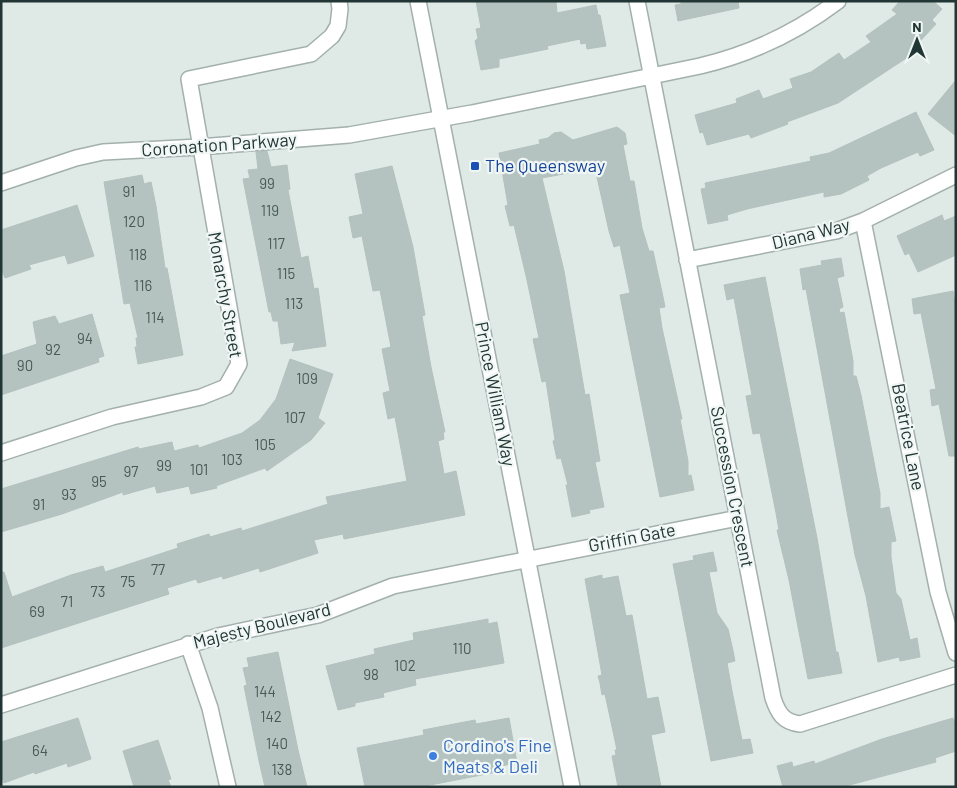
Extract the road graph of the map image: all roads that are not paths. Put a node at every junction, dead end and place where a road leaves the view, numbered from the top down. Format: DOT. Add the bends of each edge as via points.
graph roads {
  1 [pos="339,1"];
  2 [pos="418,1"];
  3 [pos="637,1"];
  4 [pos="838,1"];
  5 [pos="652,76"];
  6 [pos="441,119"];
  7 [pos="199,147"];
  8 [pos="956,175"];
  9 [pos="1,182"];
  10 [pos="863,220"];
  11 [pos="688,260"];
  12 [pos="1,453"];
  13 [pos="738,518"];
  14 [pos="526,558"];
  15 [pos="188,644"];
  16 [pos="956,653"];
  17 [pos="956,675"];
  18 [pos="1,705"];
  19 [pos="228,787"];
  20 [pos="572,787"];
  1 -- 7 [label="street, Monarchy Street" via="338,26 332,36 311,54 189,79"];
  2 -- 6 [label="street, Prince William Way"];
  3 -- 5 [label="street, Succession Crescent"];
  4 -- 5 [label="street" via="794,30 749,51 713,63"];
  5 -- 6 [label="street"];
  5 -- 11 [label="street, Succession Crescent"];
  6 -- 7 [label="street, Coronation Parkway" via="349,135"];
  6 -- 14 [label="street, Prince William Way"];
  7 -- 9 [label="street, Coronation Parkway" via="103,152"];
  7 -- 12 [label="street, Monarchy Street" via="239,364 226,387 201,397 112,416"];
  8 -- 10 [label="street, Diana Way"];
  10 -- 11 [label="street, Diana Way" via="836,231"];
  10 -- 16 [label="street, Beatrice Lane" via="938,592"];
  11 -- 13 [label="street, Succession Crescent"];
  13 -- 14 [label="street, Griffin Gate"];
  13 -- 17 [label="street, Succession Crescent" via="773,698 784,719 800,724 810,722"];
  14 -- 15 [label="street, Majesty Boulevard" via="393,586 318,615"];
  14 -- 20 [label="street, Prince William Way"];
  15 -- 18 [label="street, Majesty Boulevard"];
  15 -- 19 [label="street" via="210,708"];
}
